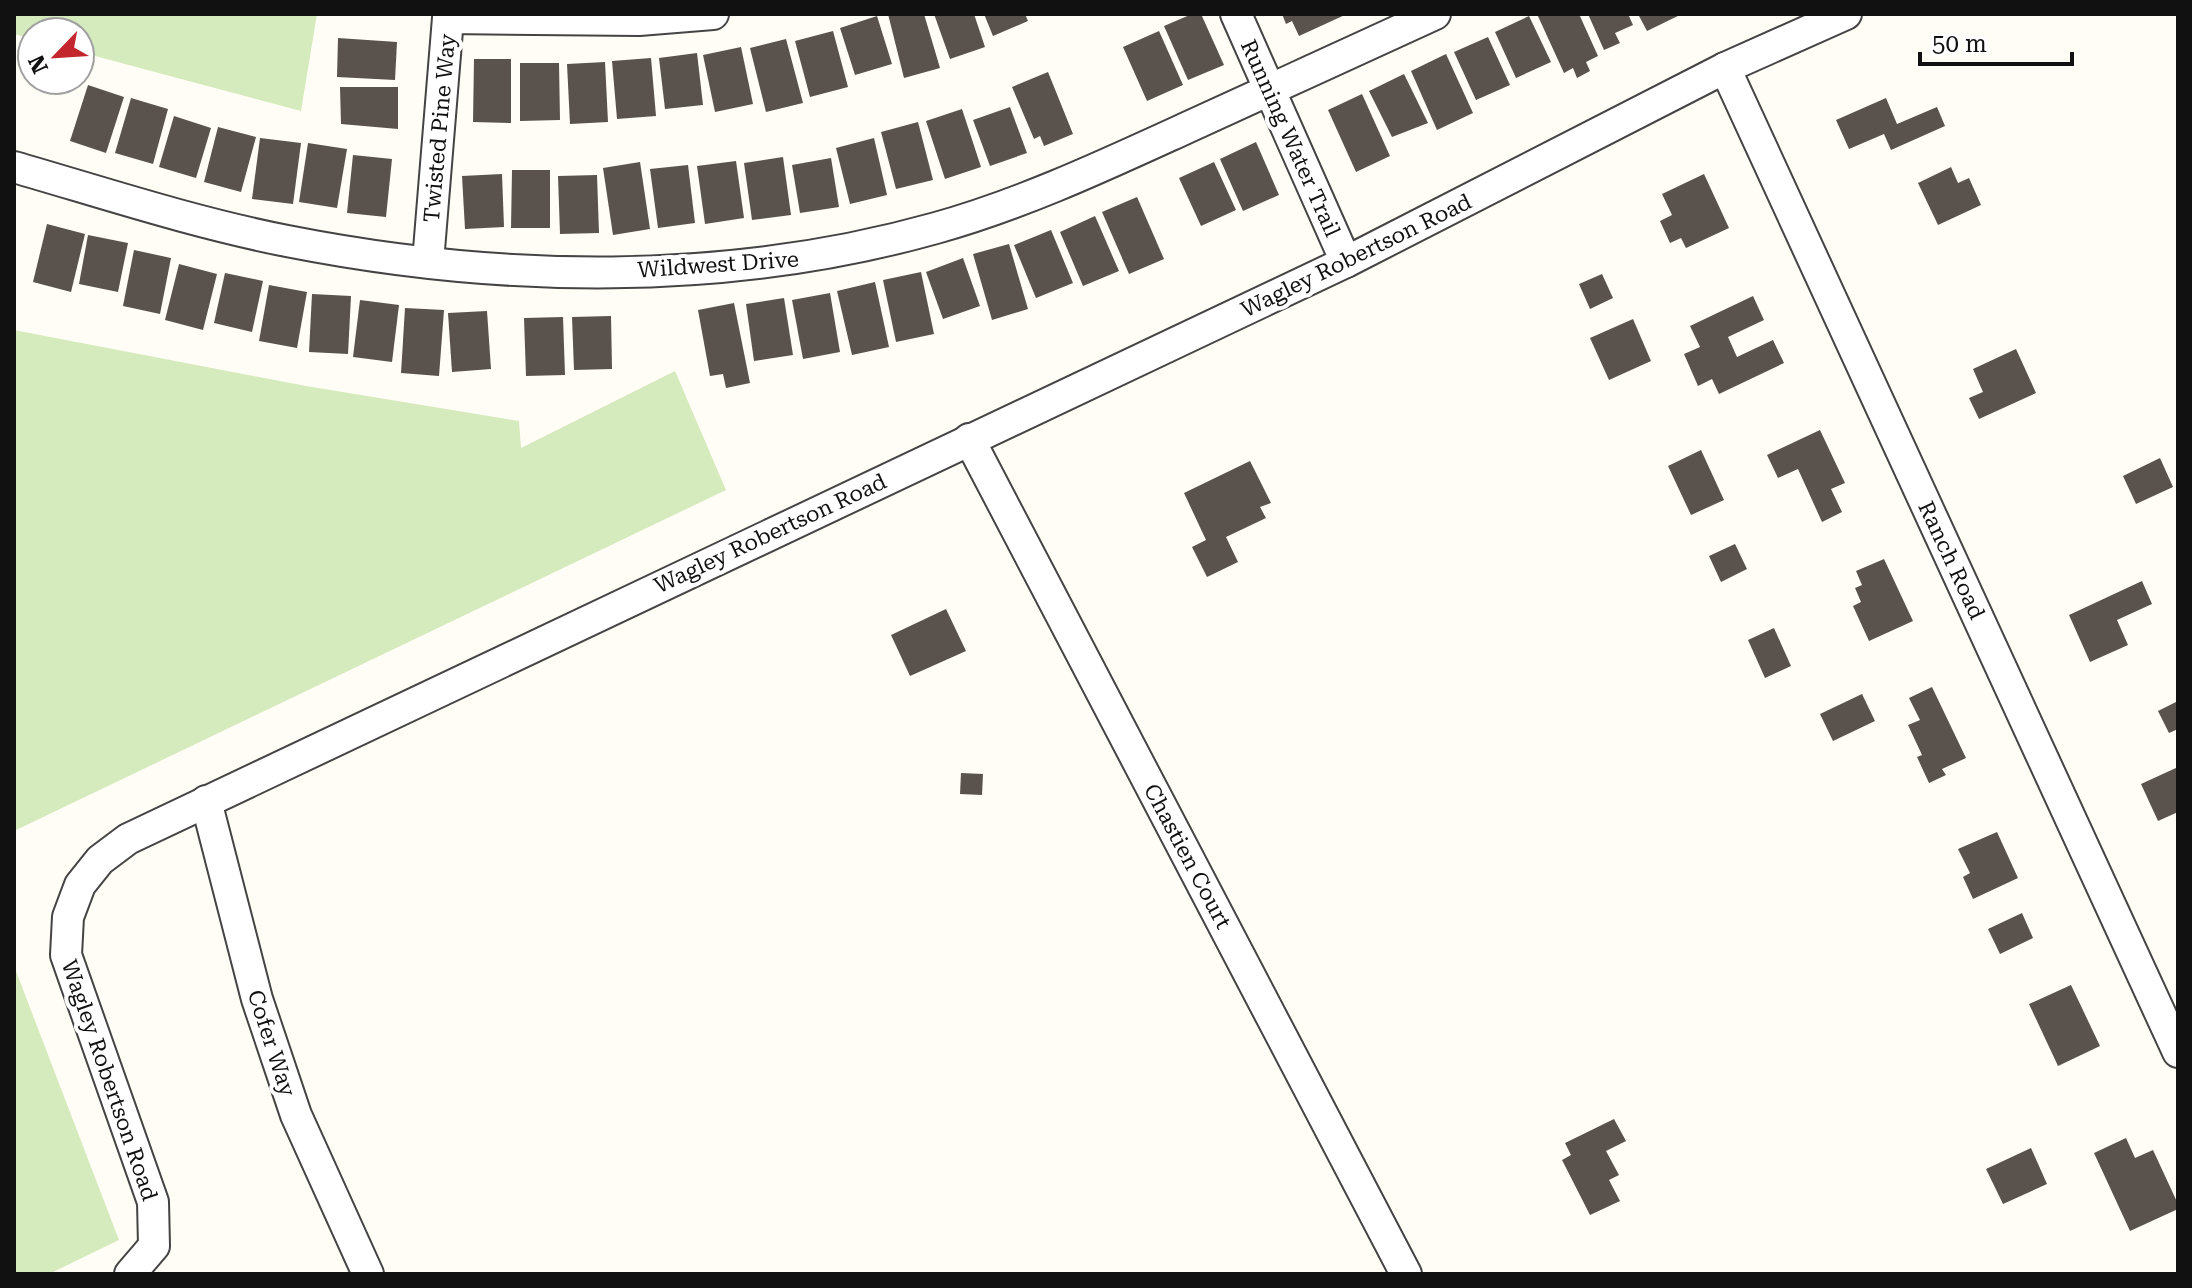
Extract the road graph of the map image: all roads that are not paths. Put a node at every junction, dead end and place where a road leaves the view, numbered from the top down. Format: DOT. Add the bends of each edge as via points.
graph roads {
  1 [pos="713,14"];
  2 [pos="1236,14"];
  3 [pos="1435,14"];
  4 [pos="1846,14"];
  5 [pos="1725,68"];
  6 [pos="1271,90"];
  7 [pos="14,167"];
  8 [pos="428,262"];
  9 [pos="1346,262"];
  10 [pos="969,439"];
  11 [pos="206,801"];
  12 [pos="2178,1052"];
  13 [pos="130,1274"];
  14 [pos="368,1274"];
  15 [pos="1406,1274"];
  1 -- 8 [label="street, Twisted Pine Way" via="639,20 448,18"];
  2 -- 6 [label="street, Running Water Trail"];
  3 -- 6 [label="street, Wildwest Drive"];
  4 -- 5 [label="street, Wagley Robertson Road"];
  5 -- 9 [label="street, Wagley Robertson Road"];
  5 -- 12 [label="street, Ranch Road"];
  6 -- 8 [label="street, Wildwest Drive" via="1012,204 863,247 780,263 574,274"];
  6 -- 9 [label="street, Running Water Trail"];
  7 -- 8 [label="street, Wildwest Drive" via="231,229 349,253"];
  9 -- 10 [label="street, Wagley Robertson Road"];
  10 -- 11 [label="street, Wagley Robertson Road"];
  10 -- 15 [label="street, Chastien Court"];
  11 -- 13 [label="street, Wagley Robertson Road" via="128,839 100,860 80,885 65,932 71,976 153,1202 154,1246"];
  11 -- 14 [label="street, Cofer Way" via="257,999 291,1101"];
}
